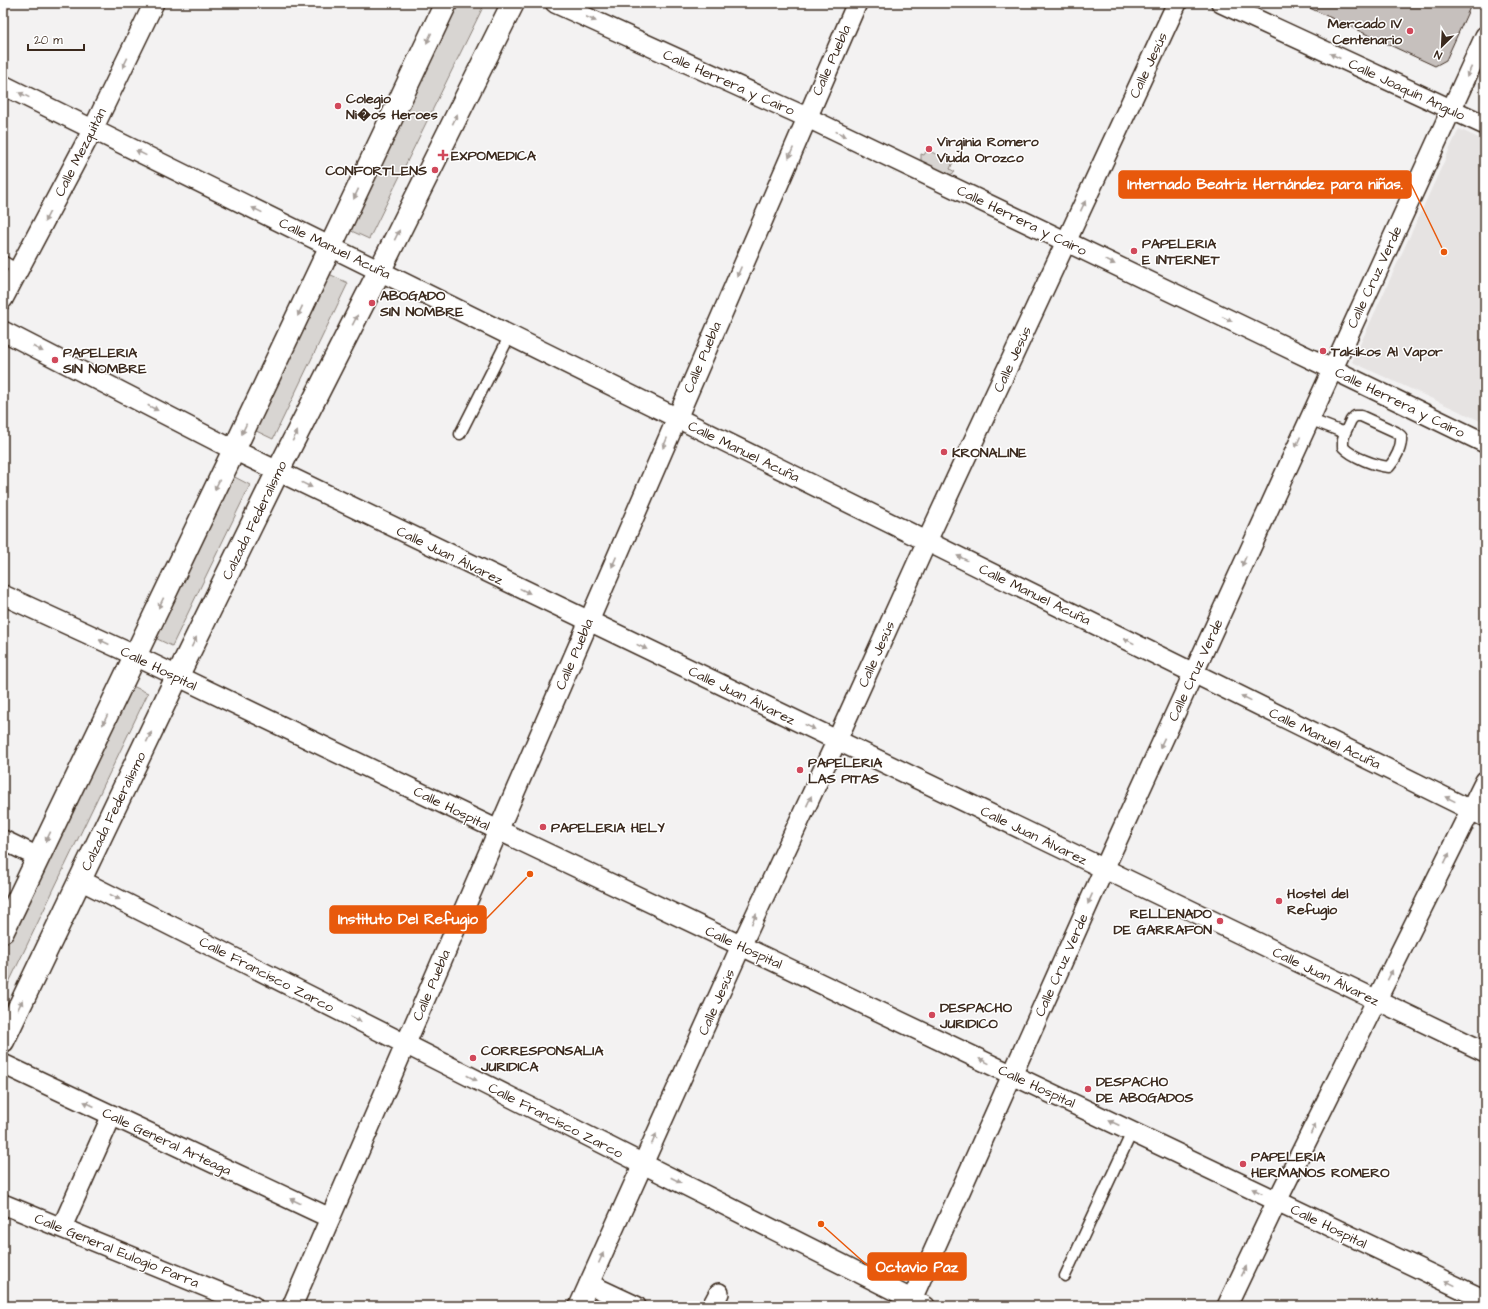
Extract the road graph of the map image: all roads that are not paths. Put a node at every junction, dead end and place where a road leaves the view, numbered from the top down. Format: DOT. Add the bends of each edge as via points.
graph roads {
  1 [pos="154,3"];
  2 [pos="446,3"];
  3 [pos="513,3"];
  4 [pos="555,3"];
  5 [pos="856,3"];
  6 [pos="1177,3"];
  7 [pos="1221,3"];
  8 [pos="1485,36"];
  9 [pos="3,85"];
  10 [pos="1451,109"];
  11 [pos="806,117"];
  12 [pos="1485,125"];
  13 [pos="93,129"];
  14 [pos="1066,241"];
  15 [pos="331,246"];
  16 [pos="11,266"];
  17 [pos="380,270"];
  18 [pos="3,299"];
  19 [pos="3,331"];
  20 [pos="510,335"];
  21 [pos="1332,369"];
  22 [pos="676,417"];
  23 [pos="1309,419"];
  24 [pos="1345,433"];
  25 [pos="460,434"];
  26 [pos="1485,444"];
  27 [pos="234,450"];
  28 [pos="278,471"];
  29 [pos="927,541"];
  30 [pos="3,595"];
  31 [pos="588,621"];
  32 [pos="135,657"];
  33 [pos="1194,673"];
  34 [pos="177,677"];
  35 [pos="837,740"];
  36 [pos="1485,781"];
  37 [pos="1478,813"];
  38 [pos="498,830"];
  39 [pos="3,840"];
  40 [pos="38,858"];
  41 [pos="1104,869"];
  42 [pos="80,880"];
  43 [pos="3,930"];
  44 [pos="741,946"];
  45 [pos="1377,1000"];
  46 [pos="3,1041"];
  47 [pos="405,1045"];
  48 [pos="1485,1052"];
  49 [pos="3,1064"];
  50 [pos="1012,1074"];
  51 [pos="112,1115"];
  52 [pos="1132,1132"];
  53 [pos="643,1164"];
  54 [pos="1277,1201"];
  55 [pos="3,1204"];
  56 [pos="330,1218"];
  57 [pos="62,1227"];
  58 [pos="1065,1276"];
  59 [pos="589,1284"];
  60 [pos="1485,1300"];
  61 [pos="915,1304"];
  62 [pos="253,1306"];
  63 [pos="292,1306"];
  64 [pos="579,1306"];
  65 [pos="636,1306"];
  66 [pos="1227,1306"];
  1 -- 13 [label="street, Calle Mezquitán, one-way"];
  2 -- 15 [label="main road, one-way"];
  17 -- 3 [label="main road, Calzada Federalismo, one-way"];
  4 -- 11 [label="street, Calle Herrera y Cairo, one-way"];
  5 -- 11 [label="street, Calle Puebla"];
  14 -- 6 [label="street, Calle Jesús, one-way"];
  10 -- 7 [label="street, Calle Joaquín Angulo, one-way"];
  8 -- 10 [label="street, Calle Cruz Verde, one-way"];
  13 -- 9 [label="street, Calle Manuel Acuña, one-way"];
  10 -- 12 [label="street, Calle Joaquín Angulo"];
  10 -- 21 [label="street, Calle Cruz Verde"];
  11 -- 14 [label="street, Calle Herrera y Cairo, one-way"];
  11 -- 22 [label="street, Calle Puebla, one-way"];
  15 -- 13 [label="street, Calle Manuel Acuña, one-way"];
  13 -- 16 [label="street, Calle Mezquitán, one-way"];
  14 -- 21 [label="street, Calle Herrera y Cairo, one-way"];
  14 -- 29 [label="street, Calle Jesús"];
  15 -- 17 [label="street, Calle Manuel Acuña"];
  15 -- 27 [label="main road, one-way"];
  16 -- 18 [label="street, Calle Mezquitán"];
  17 -- 20 [label="street, Calle Manuel Acuña"];
  28 -- 17 [label="main road, Calzada Federalismo, one-way"];
  19 -- 27 [label="street, Calle Juan Álvarez, one-way"];
  20 -- 22 [label="street, Calle Manuel Acuña"];
  20 -- 25 [label="lane"];
  21 -- 23 [label="street, Calle Cruz Verde"];
  21 -- 26 [label="street, Calle Herrera y Cairo"];
  22 -- 29 [label="street, Calle Manuel Acuña"];
  22 -- 31 [label="street, Calle Puebla, one-way"];
  23 -- 24 [label="lane"];
  23 -- 33 [label="street, Calle Cruz Verde, one-way"];
  24 -- 24 [label="lane" via="1342,447 1380,467 1389,467 1402,442 1402,436 1396,432 1361,416 1355,416 1351,420"];
  27 -- 28 [label="street, Calle Juan Álvarez"];
  27 -- 32 [label="main road, one-way"];
  28 -- 31 [label="street, Calle Juan Álvarez, one-way"];
  34 -- 28 [label="main road, Calzada Federalismo, one-way"];
  33 -- 29 [label="street, Calle Manuel Acuña, one-way"];
  29 -- 35 [label="street, Calle Jesús"];
  32 -- 30 [label="street, Calle Hospital, one-way"];
  31 -- 35 [label="street, Calle Juan Álvarez, one-way"];
  31 -- 38 [label="street, Calle Puebla"];
  32 -- 34 [label="street, Calle Hospital"];
  32 -- 40 [label="main road, one-way"];
  37 -- 33 [label="street, Calle Manuel Acuña, one-way"];
  33 -- 41 [label="street, Calle Cruz Verde, one-way"];
  34 -- 38 [label="street, Calle Hospital"];
  42 -- 34 [label="main road, Calzada Federalismo, one-way"];
  35 -- 41 [label="street, Calle Juan Álvarez"];
  44 -- 35 [label="street, Calle Jesús, one-way"];
  36 -- 37 [label="street"];
  45 -- 37 [label="street, one-way"];
  38 -- 44 [label="street, Calle Hospital"];
  38 -- 47 [label="street, Calle Puebla"];
  39 -- 40 [label="street"];
  40 -- 43 [label="main road"];
  41 -- 45 [label="street, Calle Juan Álvarez"];
  41 -- 50 [label="street, Calle Cruz Verde, one-way"];
  46 -- 42 [label="main road, Calzada Federalismo, one-way"];
  42 -- 47 [label="street, Calle Francisco Zarco, one-way"];
  50 -- 44 [label="street, Calle Hospital, one-way"];
  53 -- 44 [label="street, Calle Jesús, one-way"];
  45 -- 48 [label="street, Calle Juan Álvarez"];
  54 -- 45 [label="street, one-way"];
  47 -- 53 [label="street, Calle Francisco Zarco, one-way"];
  47 -- 56 [label="street, Calle Puebla"];
  51 -- 49 [label="street, Calle General Arteaga, one-way"];
  52 -- 50 [label="street, Calle Hospital, one-way"];
  50 -- 61 [label="street, Calle Cruz Verde"];
  56 -- 51 [label="street, Calle General Arteaga, one-way"];
  51 -- 57 [label="street"];
  54 -- 52 [label="street, Calle Hospital, one-way"];
  52 -- 58 [label="lane"];
  59 -- 53 [label="street, Calle Jesús, one-way"];
  53 -- 61 [label="street, Calle Francisco Zarco, one-way"];
  60 -- 54 [label="street, Calle Hospital, one-way"];
  66 -- 54 [label="street, one-way"];
  55 -- 57 [label="street, Calle General Eulogio Parra"];
  56 -- 63 [label="street, Calle Puebla"];
  57 -- 62 [label="street, Calle General Eulogio Parra"];
  59 -- 64 [label="street, Calle Jesús"];
  59 -- 65 [label="street"];
}
